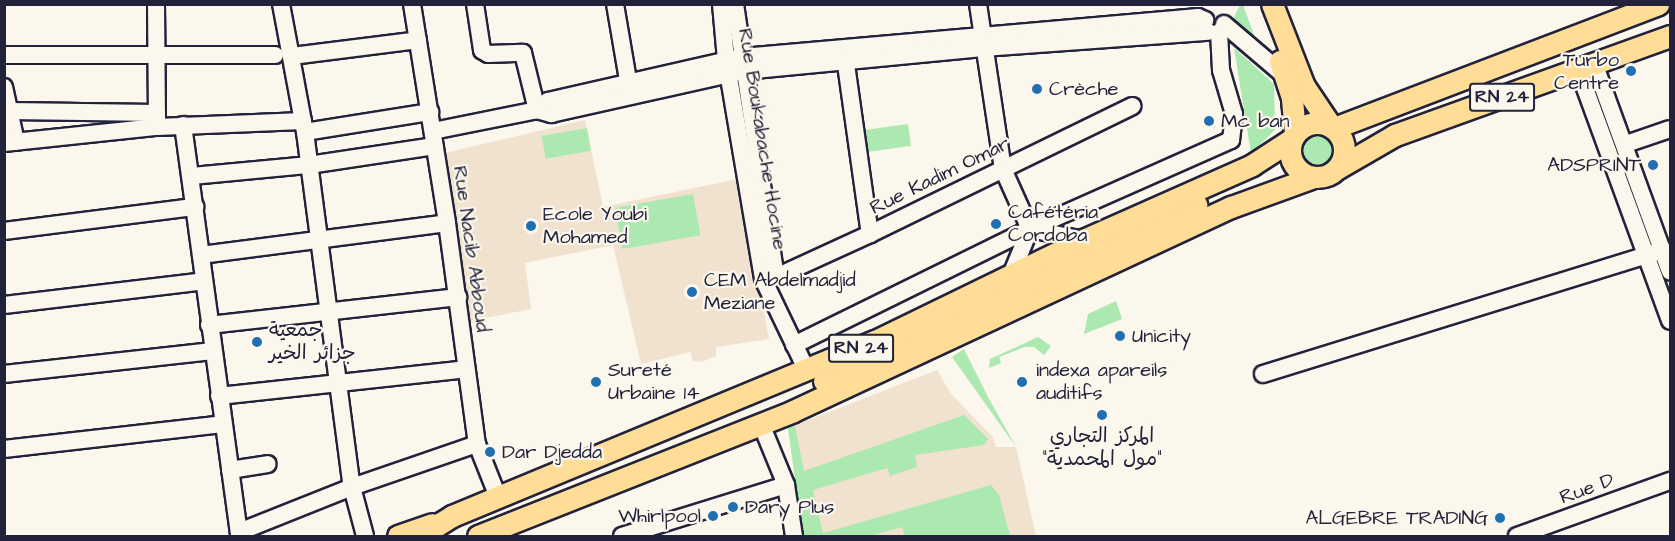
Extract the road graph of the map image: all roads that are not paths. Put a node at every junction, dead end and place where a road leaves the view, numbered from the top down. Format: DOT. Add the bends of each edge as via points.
graph roads {
  1 [pos="156,4"];
  2 [pos="281,4"];
  3 [pos="412,4"];
  4 [pos="475,4"];
  5 [pos="615,4"];
  6 [pos="721,4"];
  7 [pos="735,4"];
  8 [pos="978,4"];
  9 [pos="1259,4"];
  10 [pos="1272,4"];
  11 [pos="1658,4"];
  12 [pos="1214,27"];
  13 [pos="1671,36"];
  14 [pos="418,40"];
  15 [pos="982,41"];
  16 [pos="844,53"];
  17 [pos="157,54"];
  18 [pos="4,55"];
  19 [pos="274,55"];
  20 [pos="292,56"];
  21 [pos="735,65"];
  22 [pos="1586,66"];
  23 [pos="1285,76"];
  24 [pos="4,87"];
  25 [pos="629,89"];
  26 [pos="1133,106"];
  27 [pos="537,110"];
  28 [pos="9,111"];
  29 [pos="430,112"];
  30 [pos="1367,118"];
  31 [pos="157,120"];
  32 [pos="183,125"];
  33 [pos="304,126"];
  34 [pos="1332,127"];
  35 [pos="1671,129"];
  36 [pos="1294,136"];
  37 [pos="434,138"];
  38 [pos="10,142"];
  39 [pos="1380,142"];
  40 [pos="1626,144"];
  41 [pos="309,165"];
  42 [pos="1338,168"];
  43 [pos="1002,169"];
  44 [pos="192,176"];
  45 [pos="1314,177"];
  46 [pos="1293,183"];
  47 [pos="195,207"];
  48 [pos="447,223"];
  49 [pos="1030,229"];
  50 [pos="4,231"];
  51 [pos="870,234"];
  52 [pos="319,239"];
  53 [pos="1083,240"];
  54 [pos="1661,241"];
  55 [pos="201,255"];
  56 [pos="1671,272"];
  57 [pos="1011,275"];
  58 [pos="769,278"];
  59 [pos="204,281"];
  60 [pos="458,297"];
  61 [pos="4,305"];
  62 [pos="329,314"];
  63 [pos="1671,321"];
  64 [pos="209,325"];
  65 [pos="794,345"];
  66 [pos="213,351"];
  67 [pos="466,369"];
  68 [pos="807,371"];
  69 [pos="4,374"];
  70 [pos="1263,374"];
  71 [pos="337,383"];
  72 [pos="219,396"];
  73 [pos="223,424"];
  74 [pos="761,424"];
  75 [pos="477,444"];
  76 [pos="4,449"];
  77 [pos="268,464"];
  78 [pos="230,470"];
  79 [pos="1671,481"];
  80 [pos="786,485"];
  81 [pos="352,487"];
  82 [pos="498,497"];
  83 [pos="452,516"];
  84 [pos="239,534"];
  85 [pos="630,535"];
  86 [pos="365,537"];
  87 [pos="398,537"];
  88 [pos="420,537"];
  89 [pos="463,537"];
  90 [pos="478,537"];
  91 [pos="794,537"];
  92 [pos="1517,537"];
  1 -- 17 [label="street"];
  2 -- 20 [label="street"];
  3 -- 14 [label="street, Rue Nacib Abboud"];
  4 -- 27 [label="street" via="482,50 524,53"];
  5 -- 25 [label="street"];
  6 -- 21 [label="street, Rue Boukabache Hocine"];
  7 -- 21 [label="street"];
  8 -- 15 [label="street"];
  9 -- 23 [label="main road"];
  10 -- 34 [label="main road" via="1304,86"];
  11 -- 30 [label="main road, RN 24"];
  12 -- 15 [label="street"];
  12 -- 23 [label="street"];
  12 -- 49 [label="street" via="1234,114 1231,140"];
  13 -- 22 [label="main road, RN 24"];
  14 -- 20 [label="street"];
  14 -- 29 [label="street, Rue Nacib Abboud"];
  15 -- 16 [label="street"];
  15 -- 43 [label="street"];
  16 -- 21 [label="street"];
  16 -- 51 [label="street"];
  17 -- 18 [label="street"];
  17 -- 19 [label="street"];
  17 -- 31 [label="street"];
  20 -- 33 [label="street"];
  21 -- 25 [label="street"];
  21 -- 58 [label="street, Rue Boukabache Hocine"];
  22 -- 39 [label="main road, RN 24"];
  22 -- 40 [label="street"];
  22 -- 54 [label="street"];
  23 -- 36 [label="main road" via="1292,99"];
  24 -- 28 [label="street"];
  25 -- 27 [label="street" via="548,101"];
  26 -- 43 [label="street, Rue Kadim Omar"];
  27 -- 37 [label="street"];
  28 -- 31 [label="street"];
  28 -- 38 [label="street"];
  29 -- 33 [label="street"];
  29 -- 37 [label="street, Rue Nacib Abboud"];
  30 -- 34 [label="main road, RN 24"];
  30 -- 39 [label="main road"];
  31 -- 32 [label="street"];
  31 -- 38 [label="street"];
  32 -- 33 [label="street"];
  32 -- 44 [label="street"];
  33 -- 41 [label="street"];
  34 -- 36 [label="main road" via="1311,124"];
  34 -- 42 [label="main road" via="1344,147"];
  35 -- 40 [label="street"];
  36 -- 45 [label="main road" via="1294,163"];
  36 -- 53 [label="main road, RN 24" via="1244,169"];
  37 -- 41 [label="street"];
  37 -- 48 [label="street, Rue Nacib Abboud"];
  39 -- 42 [label="main road, RN 24"];
  40 -- 54 [label="street"];
  41 -- 44 [label="street"];
  41 -- 52 [label="street"];
  42 -- 45 [label="main road"];
  43 -- 49 [label="street"];
  43 -- 51 [label="street, Rue Kadim Omar"];
  44 -- 47 [label="street"];
  45 -- 46 [label="main road, RN 24"];
  46 -- 74 [label="main road, RN 24" via="1231,207"];
  46 -- 89 [label="main road, RN 24" via="1267,179 1242,185 797,394 494,515"];
  47 -- 50 [label="street"];
  47 -- 55 [label="street"];
  48 -- 52 [label="street"];
  48 -- 60 [label="street, Rue Nacib Abboud"];
  49 -- 53 [label="street"];
  49 -- 57 [label="street"];
  49 -- 65 [label="street"];
  51 -- 58 [label="street, Rue Kadim Omar"];
  52 -- 55 [label="street"];
  52 -- 62 [label="street"];
  53 -- 57 [label="main road, RN 24"];
  54 -- 56 [label="street"];
  54 -- 63 [label="street"];
  54 -- 70 [label="street"];
  55 -- 59 [label="street"];
  57 -- 68 [label="main road, RN 24"];
  58 -- 65 [label="street, Rue Boukabache Hocine"];
  59 -- 61 [label="street"];
  59 -- 64 [label="street"];
  60 -- 62 [label="street"];
  60 -- 67 [label="street, Rue Nacib Abboud"];
  62 -- 64 [label="street"];
  62 -- 71 [label="street"];
  64 -- 66 [label="street"];
  65 -- 68 [label="street, Rue Boukabache Hocine"];
  66 -- 69 [label="street"];
  66 -- 72 [label="street"];
  67 -- 71 [label="street"];
  67 -- 75 [label="street, Rue Nacib Abboud"];
  68 -- 82 [label="main road, RN 24"];
  71 -- 72 [label="street"];
  71 -- 81 [label="street"];
  72 -- 73 [label="street"];
  73 -- 76 [label="street"];
  73 -- 78 [label="street"];
  74 -- 80 [label="street"];
  74 -- 90 [label="main road, RN 24"];
  75 -- 81 [label="street"];
  75 -- 82 [label="street, Rue Nacib Abboud"];
  77 -- 78 [label="street"];
  78 -- 84 [label="street"];
  79 -- 92 [label="street, Rue D"];
  80 -- 85 [label="street"];
  80 -- 91 [label="street"];
  81 -- 84 [label="street"];
  81 -- 86 [label="street"];
  82 -- 83 [label="main road, RN 24"];
  83 -- 87 [label="main road"];
  83 -- 88 [label="main road, RN 24"];
}
